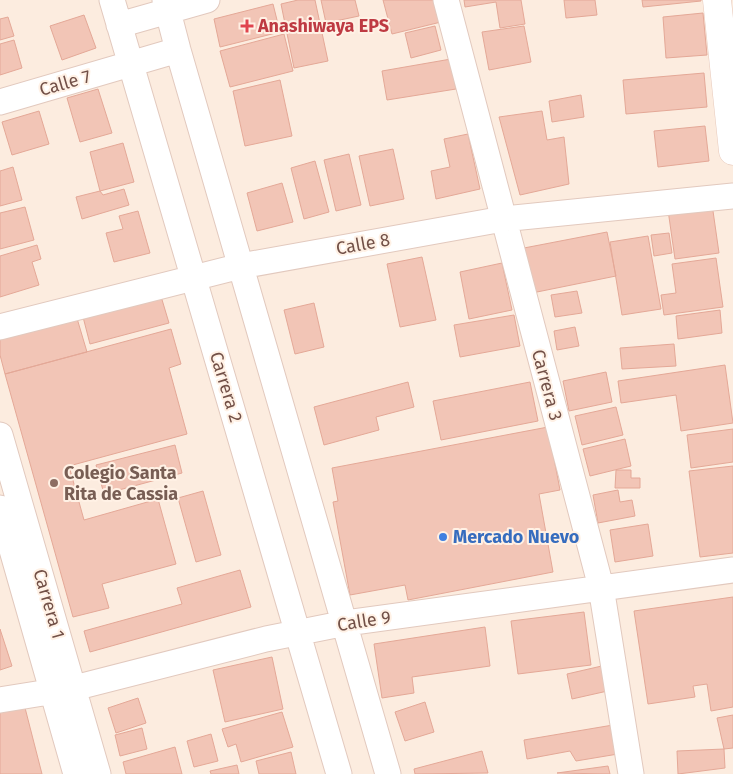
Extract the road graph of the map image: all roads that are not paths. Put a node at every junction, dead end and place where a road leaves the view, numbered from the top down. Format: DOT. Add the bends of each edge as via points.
graph roads {
  1 [pos="112,0"];
  2 [pos="207,0"];
  3 [pos="446,0"];
  4 [pos="717,0"];
  5 [pos="167,5"];
  6 [pos="119,25"];
  7 [pos="178,50"];
  8 [pos="130,64"];
  9 [pos="0,102"];
  10 [pos="733,151"];
  11 [pos="733,196"];
  12 [pos="503,219"];
  13 [pos="241,266"];
  14 [pos="193,276"];
  15 [pos="0,327"];
  16 [pos="0,435"];
  17 [pos="0,508"];
  18 [pos="733,570"];
  19 [pos="600,587"];
  20 [pos="346,623"];
  21 [pos="299,632"];
  22 [pos="64,691"];
  23 [pos="0,700"];
  24 [pos="76,774"];
  25 [pos="98,774"];
  26 [pos="339,774"];
  27 [pos="388,774"];
  28 [pos="631,774"];
  1 -- 6 [label="street, Carrera 2"];
  2 -- 5 [label="street"];
  3 -- 12 [label="street, Carrera 3"];
  4 -- 10 [label="street"];
  5 -- 6 [label="street"];
  5 -- 7 [label="street"];
  6 -- 8 [label="street, Carrera 2"];
  7 -- 8 [label="street, Calle 7"];
  7 -- 13 [label="street"];
  8 -- 9 [label="street, Calle 7"];
  8 -- 14 [label="street, Carrera 2"];
  11 -- 12 [label="street, Calle 8"];
  12 -- 13 [label="street, Calle 8"];
  12 -- 19 [label="street, Carrera 3"];
  13 -- 14 [label="street, Calle 8"];
  13 -- 20 [label="street"];
  14 -- 15 [label="street, Calle 8"];
  14 -- 21 [label="street, Carrera 2"];
  16 -- 22 [label="street, Carrera 1"];
  17 -- 22 [label="street, Carrera 1"];
  18 -- 19 [label="street, Calle 9"];
  19 -- 20 [label="street, Calle 9"];
  19 -- 28 [label="street, Carrera 3"];
  20 -- 21 [label="street, Calle 9"];
  20 -- 27 [label="street"];
  21 -- 22 [label="street, Calle 9"];
  21 -- 26 [label="street, Carrera 2"];
  22 -- 23 [label="street, Calle 9"];
  22 -- 24 [label="street, Carrera 1"];
  22 -- 25 [label="street, Carrera 1"];
}
